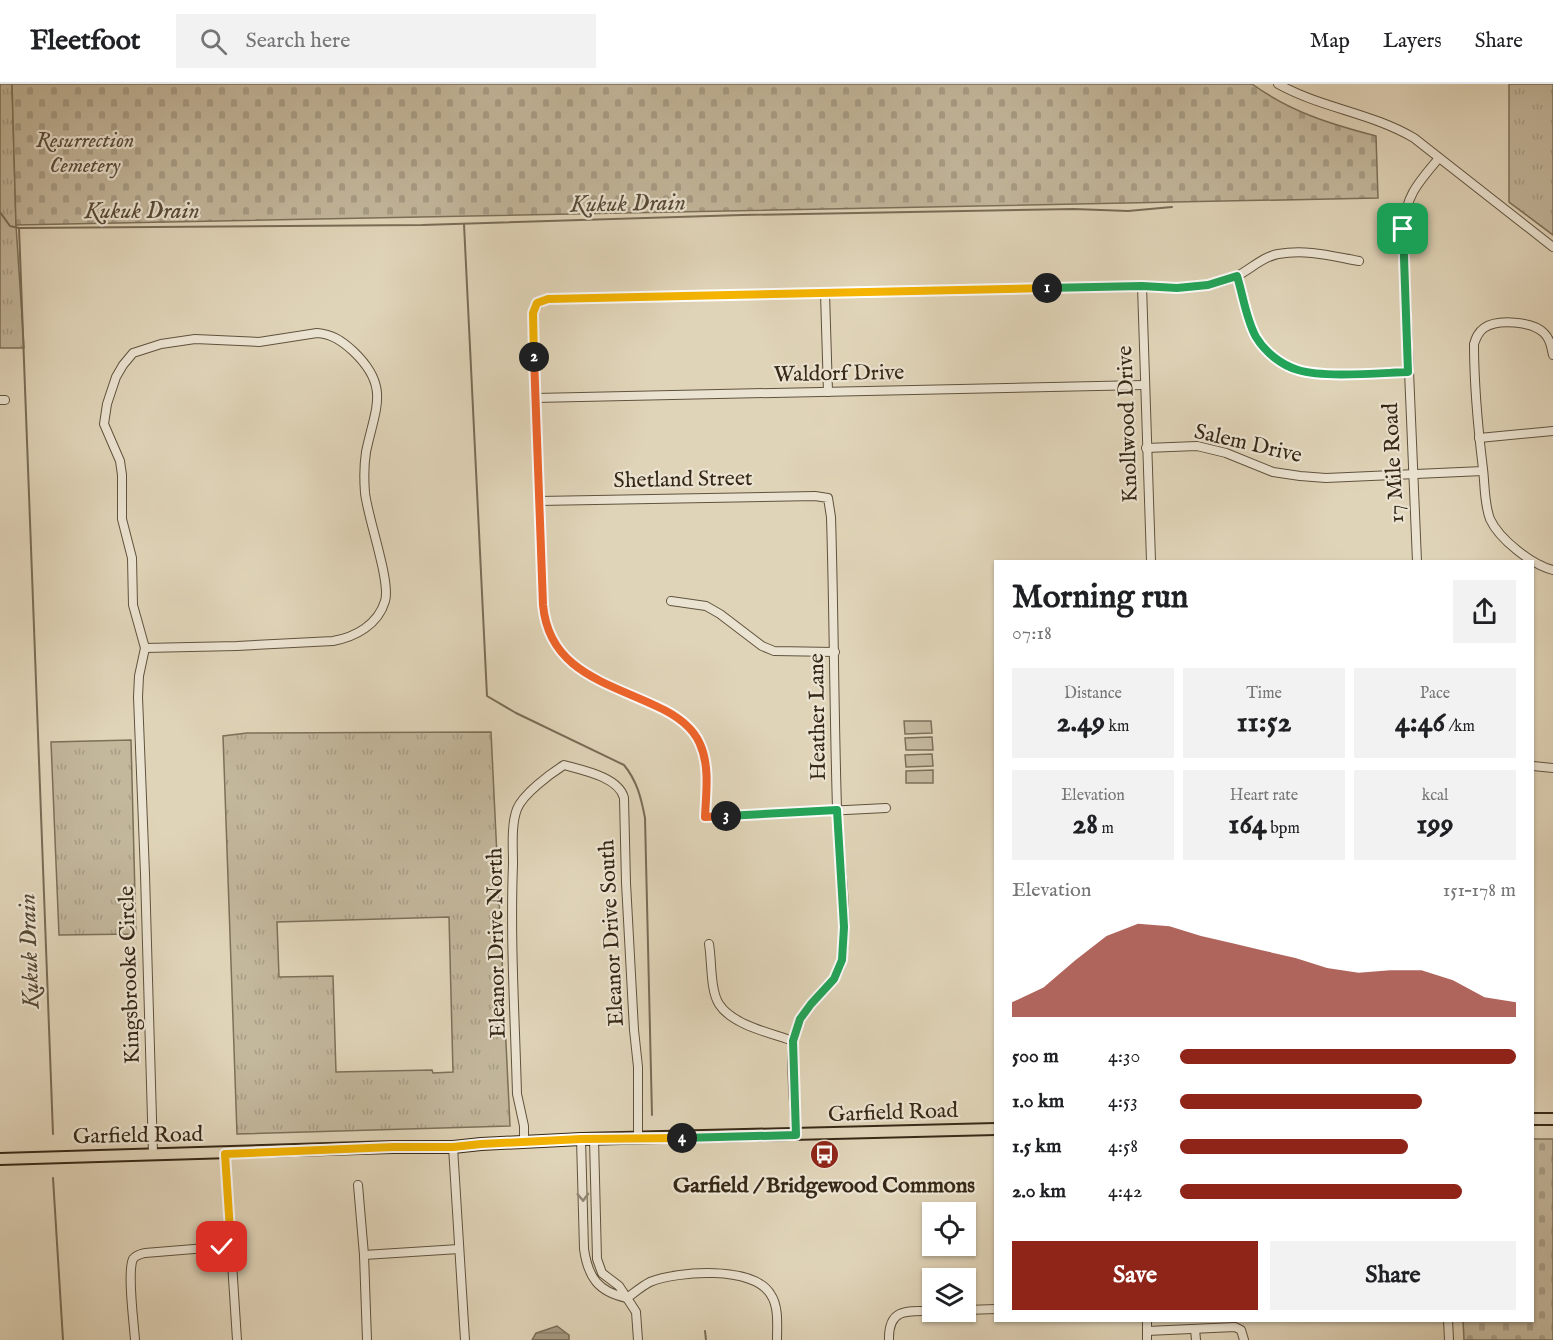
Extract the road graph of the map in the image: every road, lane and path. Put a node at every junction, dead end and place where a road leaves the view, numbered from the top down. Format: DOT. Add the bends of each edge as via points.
graph roads {
  1 [pos="1278,84"];
  2 [pos="1439,158"];
  3 [pos="1553,247"];
  4 [pos="1359,261"];
  5 [pos="1237,276"];
  6 [pos="1142,286"];
  7 [pos="825,293"];
  8 [pos="1553,355"];
  9 [pos="1408,372"];
  10 [pos="1144,385"];
  11 [pos="828,392"];
  12 [pos="535,398"];
  13 [pos="1553,431"];
  14 [pos="1479,438"];
  15 [pos="1146,448"];
  16 [pos="1483,471"];
  17 [pos="1413,475"];
  18 [pos="828,498"];
  19 [pos="539,501"];
  20 [pos="1151,560"];
  21 [pos="1417,560"];
  22 [pos="1533,560"];
  23 [pos="1534,561"];
  24 [pos="1553,570"];
  25 [pos="671,601"];
  26 [pos="145,648"];
  27 [pos="835,652"];
  28 [pos="564,765"];
  29 [pos="1534,766"];
  30 [pos="1553,768"];
  31 [pos="886,808"];
  32 [pos="837,810"];
  33 [pos="710,944"];
  34 [pos="793,1041"];
  35 [pos="1534,1119"];
  36 [pos="1553,1119"];
  37 [pos="994,1129"];
  38 [pos="796,1135"];
  39 [pos="638,1138"];
  40 [pos="581,1139"];
  41 [pos="594,1139"];
  42 [pos="524,1142"];
  43 [pos="453,1147"];
  44 [pos="153,1154"];
  45 [pos="225,1154"];
  46 [pos="0,1160"];
  47 [pos="357,1185"];
  48 [pos="584,1218"];
  49 [pos="596,1218"];
  50 [pos="231,1246"];
  51 [pos="459,1249"];
  52 [pos="364,1255"];
  53 [pos="627,1298"];
  54 [pos="976,1310"];
  55 [pos="994,1310"];
  56 [pos="922,1312"];
  57 [pos="1147,1322"];
  58 [pos="1448,1322"];
  59 [pos="1195,1329"];
  60 [pos="1147,1331"];
  61 [pos="135,1340"];
  62 [pos="237,1340"];
  63 [pos="367,1340"];
  64 [pos="465,1340"];
  65 [pos="638,1340"];
  66 [pos="777,1340"];
  67 [pos="889,1340"];
  68 [pos="1147,1340"];
  69 [pos="1196,1340"];
  70 [pos="1244,1340"];
  71 [pos="1449,1340"];
  1 -- 2 [label="street" via="1311,100 1399,129"];
  2 -- 3 [label="street"];
  2 -- 9 [label="street, 17 Mile Road" via="1412,190 1404,212"];
  4 -- 5 [label="street" via="1318,252 1277,255"];
  5 -- 6 [label="street" via="1208,285"];
  5 -- 9 [label="street" via="1256,338 1280,362 1321,373"];
  6 -- 7 [label="street"];
  6 -- 10 [label="street, Knollwood Drive"];
  7 -- 11 [label="street"];
  7 -- 12 [label="street" via="542,300 533,313"];
  8 -- 14 [label="street" via="1545,333 1532,325 1495,324 1481,330 1474,351"];
  9 -- 17 [label="street, 17 Mile Road"];
  10 -- 11 [label="street, Waldorf Drive"];
  10 -- 15 [label="street, Knollwood Drive"];
  11 -- 12 [label="street, Waldorf Drive"];
  12 -- 19 [label="street"];
  13 -- 14 [label="street"];
  14 -- 16 [label="street"];
  15 -- 17 [label="street, Salem Drive" via="1197,446 1293,476"];
  15 -- 20 [label="street, Knollwood Drive"];
  16 -- 17 [label="street, Salem Drive"];
  16 -- 22 [label="street" via="1488,513 1494,527"];
  17 -- 21 [label="street, 17 Mile Road"];
  18 -- 19 [label="street, Shetland Street"];
  18 -- 27 [label="street, Heather Lane"];
  19 -- 32 [label="street" via="545,619 558,649 567,661 583,671 663,709 695,734 704,755 705,817"];
  23 -- 24 [label="street"];
  25 -- 27 [label="street" via="706,606 774,651"];
  26 -- 26 [label="street" via="347,638 364,630 382,609 386,585 364,478 377,393 369,369 341,340 317,333 247,343 184,340 138,351 123,364 110,394 104,424 120,461 122,519 132,558 133,605"];
  26 -- 44 [label="street, Kingsbrooke Circle" via="138,686"];
  27 -- 32 [label="street, Heather Lane"];
  28 -- 39 [label="street, Eleanor Drive South" via="614,783 624,798"];
  28 -- 42 [label="street, Eleanor Drive North" via="520,803 514,823 517,1094"];
  29 -- 30 [label="street"];
  31 -- 32 [label="street"];
  32 -- 34 [label="street, Heather Lane" via="844,927 842,960 834,979 800,1019"];
  33 -- 34 [label="street" via="718,1004 735,1020"];
  34 -- 38 [label="street, Heather Lane"];
  35 -- 36 [label="main road"];
  37 -- 38 [label="main road, Garfield Road"];
  38 -- 39 [label="main road, Garfield Road"];
  39 -- 41 [label="main road, Garfield Road"];
  40 -- 41 [label="main road, Garfield Road"];
  40 -- 42 [label="main road, Garfield Road"];
  40 -- 48 [label="street, one-way"];
  41 -- 49 [label="street"];
  42 -- 43 [label="main road, Garfield Road"];
  43 -- 45 [label="main road, Garfield Road"];
  43 -- 51 [label="street"];
  44 -- 45 [label="main road, Garfield Road"];
  44 -- 46 [label="main road, Garfield Road"];
  45 -- 50 [label="street"];
  47 -- 52 [label="street"];
  48 -- 49 [label="street"];
  48 -- 53 [label="street" via="584,1249 595,1282 612,1295"];
  49 -- 53 [label="street" via="597,1259 602,1273"];
  50 -- 61 [label="street" via="145,1253 133,1259"];
  50 -- 62 [label="street"];
  51 -- 52 [label="street"];
  51 -- 64 [label="street"];
  52 -- 63 [label="street"];
  53 -- 65 [label="street" via="636,1312"];
  53 -- 66 [label="street" via="648,1283 693,1275 745,1276 771,1294"];
  54 -- 55 [label="street"];
  56 -- 67 [label="street" via="893,1318"];
  57 -- 60 [label="street"];
  58 -- 71 [label="street"];
  59 -- 60 [label="street"];
  59 -- 69 [label="street"];
  59 -- 70 [label="street" via="1235,1328 1241,1330"];
  60 -- 68 [label="street"];
}
